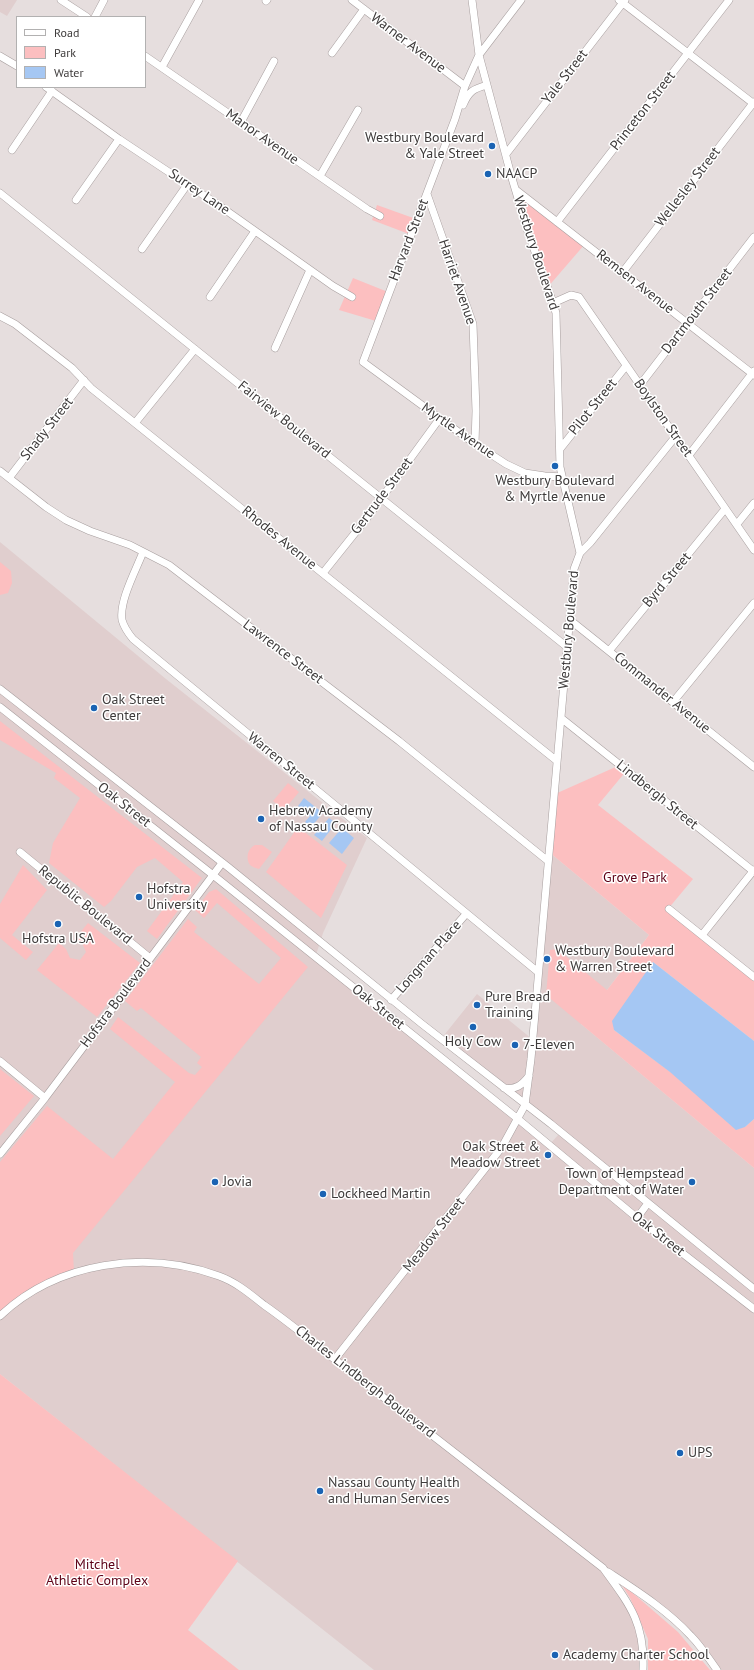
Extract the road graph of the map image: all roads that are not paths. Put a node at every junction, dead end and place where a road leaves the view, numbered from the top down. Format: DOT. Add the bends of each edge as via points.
graph roads {
  1 [pos="61,0"];
  2 [pos="104,0"];
  3 [pos="199,0"];
  4 [pos="352,0"];
  5 [pos="472,0"];
  6 [pos="521,0"];
  7 [pos="729,0"];
  8 [pos="622,1"];
  9 [pos="364,9"];
  10 [pos="85,16"];
  11 [pos="96,16"];
  12 [pos="332,53"];
  13 [pos="688,53"];
  14 [pos="479,55"];
  15 [pos="0,56"];
  16 [pos="146,57"];
  17 [pos="274,61"];
  18 [pos="16,65"];
  19 [pos="162,67"];
  20 [pos="487,85"];
  21 [pos="464,86"];
  22 [pos="49,89"];
  23 [pos="754,103"];
  24 [pos="358,110"];
  25 [pos="455,119"];
  26 [pos="241,122"];
  27 [pos="119,139"];
  28 [pos="12,150"];
  29 [pos="506,154"];
  30 [pos="320,176"];
  31 [pos="188,185"];
  32 [pos="515,190"];
  33 [pos="0,193"];
  34 [pos="427,194"];
  35 [pos="76,200"];
  36 [pos="380,216"];
  37 [pos="557,222"];
  38 [pos="255,231"];
  39 [pos="754,237"];
  40 [pos="142,249"];
  41 [pos="310,270"];
  42 [pos="622,273"];
  43 [pos="210,297"];
  44 [pos="352,298"];
  45 [pos="553,303"];
  46 [pos="0,316"];
  47 [pos="687,323"];
  48 [pos="275,348"];
  49 [pos="195,349"];
  50 [pos="363,362"];
  51 [pos="626,366"];
  52 [pos="753,373"];
  53 [pos="84,380"];
  54 [pos="640,385"];
  55 [pos="440,418"];
  56 [pos="135,423"];
  57 [pos="676,436"];
  58 [pos="476,444"];
  59 [pos="560,449"];
  60 [pos="689,455"];
  61 [pos="0,471"];
  62 [pos="562,477"];
  63 [pos="10,478"];
  64 [pos="381,498"];
  65 [pos="754,503"];
  66 [pos="726,509"];
  67 [pos="737,524"];
  68 [pos="754,550"];
  69 [pos="143,552"];
  70 [pos="580,553"];
  71 [pos="323,573"];
  72 [pos="754,603"];
  73 [pos="570,620"];
  74 [pos="567,647"];
  75 [pos="609,651"];
  76 [pos="0,689"];
  77 [pos="673,702"];
  78 [pos="0,707"];
  79 [pos="26,710"];
  80 [pos="561,718"];
  81 [pos="18,721"];
  82 [pos="557,761"];
  83 [pos="754,767"];
  84 [pos="20,852"];
  85 [pos="548,861"];
  86 [pos="222,863"];
  87 [pos="754,871"];
  88 [pos="213,875"];
  89 [pos="669,909"];
  90 [pos="466,914"];
  91 [pos="702,935"];
  92 [pos="150,958"];
  93 [pos="538,972"];
  94 [pos="754,977"];
  95 [pos="391,1000"];
  96 [pos="0,1062"];
  97 [pos="529,1076"];
  98 [pos="503,1088"];
  99 [pos="45,1098"];
  100 [pos="525,1105"];
  101 [pos="518,1119"];
  102 [pos="0,1154"];
  103 [pos="648,1203"];
  104 [pos="637,1218"];
  105 [pos="754,1289"];
  106 [pos="753,1307"];
  107 [pos="0,1316"];
  108 [pos="335,1359"];
  109 [pos="603,1568"];
  110 [pos="643,1670"];
  111 [pos="717,1670"];
  1 -- 10 [label="street"];
  2 -- 11 [label="street"];
  3 -- 19 [label="street"];
  4 -- 9 [label="street, Warner Avenue"];
  5 -- 14 [label="street, Westbury Boulevard"];
  6 -- 14 [label="street, Harvard Street"];
  7 -- 13 [label="street, Princeton Street"];
  8 -- 13 [label="street"];
  8 -- 29 [label="street, Yale Street"];
  9 -- 12 [label="street"];
  9 -- 21 [label="street, Warner Avenue"];
  13 -- 23 [label="street"];
  13 -- 37 [label="street, Princeton Street"];
  14 -- 20 [label="street, Westbury Boulevard"];
  14 -- 21 [label="street, Harvard Street"];
  15 -- 18 [label="street"];
  16 -- 19 [label="street, Manor Avenue"];
  17 -- 26 [label="street"];
  19 -- 26 [label="street, Manor Avenue"];
  20 -- 25 [label="street, Harvard Street" via="468,94"];
  20 -- 29 [label="street, Westbury Boulevard"];
  21 -- 25 [label="street, Harvard Street"];
  22 -- 27 [label="street, Surrey Lane"];
  22 -- 28 [label="street"];
  23 -- 42 [label="street, Wellesley Street"];
  24 -- 30 [label="street"];
  25 -- 34 [label="street, Harvard Street"];
  26 -- 30 [label="street, Manor Avenue"];
  27 -- 31 [label="street, Surrey Lane"];
  27 -- 35 [label="street"];
  29 -- 32 [label="street, Westbury Boulevard"];
  30 -- 36 [label="street, Manor Avenue"];
  31 -- 38 [label="street, Surrey Lane"];
  31 -- 40 [label="street"];
  32 -- 37 [label="street, Remsen Avenue"];
  32 -- 45 [label="street, Westbury Boulevard"];
  33 -- 49 [label="street, Fairview Boulevard"];
  34 -- 50 [label="street, Harvard Street"];
  34 -- 58 [label="street, Harriet Avenue" via="473,324"];
  37 -- 42 [label="street, Remsen Avenue"];
  38 -- 41 [label="street, Surrey Lane"];
  38 -- 43 [label="street"];
  39 -- 47 [label="street, Dartmouth Street"];
  41 -- 44 [label="street, Surrey Lane"];
  41 -- 48 [label="street"];
  42 -- 47 [label="street, Remsen Avenue"];
  45 -- 51 [label="street, Boylston Street" via="567,297 579,297"];
  45 -- 59 [label="street, Westbury Boulevard" via="556,313"];
  46 -- 53 [label="street, Rhodes Avenue" via="15,324"];
  47 -- 52 [label="street, Remsen Avenue"];
  47 -- 54 [label="street, Dartmouth Street"];
  49 -- 56 [label="street"];
  49 -- 64 [label="street, Fairview Boulevard"];
  50 -- 55 [label="street, Myrtle Avenue"];
  51 -- 54 [label="street, Boylston Street"];
  51 -- 59 [label="street, Pilot Street"];
  52 -- 60 [label="street"];
  53 -- 56 [label="street, Rhodes Avenue"];
  53 -- 63 [label="street, Shady Street"];
  54 -- 57 [label="street, Boylston Street"];
  55 -- 58 [label="street, Myrtle Avenue"];
  55 -- 64 [label="street, Gertrude Street"];
  56 -- 71 [label="street, Rhodes Avenue"];
  57 -- 60 [label="street, Boylston Street"];
  57 -- 70 [label="street"];
  58 -- 62 [label="street, Myrtle Avenue" via="525,473"];
  59 -- 62 [label="street, Westbury Boulevard"];
  60 -- 66 [label="street, Boylston Street"];
  61 -- 63 [label="street, Lawrence Street"];
  62 -- 70 [label="street, Westbury Boulevard"];
  63 -- 69 [label="street, Lawrence Street" via="66,520"];
  64 -- 71 [label="street, Gertrude Street"];
  64 -- 74 [label="street, Fairview Boulevard"];
  65 -- 67 [label="street"];
  66 -- 67 [label="street, Boylston Street"];
  66 -- 75 [label="street, Byrd Street"];
  67 -- 68 [label="street, Boylston Street"];
  69 -- 85 [label="street, Lawrence Street" via="169,566 211,597 399,741"];
  69 -- 90 [label="street, Warren Street" via="122,612 126,630 133,639"];
  70 -- 73 [label="street, Westbury Boulevard" via="574,569"];
  71 -- 82 [label="street, Rhodes Avenue"];
  72 -- 77 [label="street"];
  73 -- 74 [label="street, Westbury Boulevard"];
  73 -- 75 [label="street, Commander Avenue"];
  74 -- 80 [label="street, Westbury Boulevard"];
  75 -- 77 [label="street, Commander Avenue"];
  76 -- 79 [label="street, Oak Street"];
  77 -- 83 [label="street, Commander Avenue"];
  78 -- 81 [label="street, Oak Street"];
  79 -- 81 [label="street"];
  79 -- 86 [label="street, Oak Street"];
  80 -- 82 [label="street, Westbury Boulevard"];
  80 -- 87 [label="street, Lindbergh Street"];
  81 -- 88 [label="street, Oak Street"];
  82 -- 85 [label="street, Westbury Boulevard"];
  84 -- 92 [label="street, Republic Boulevard"];
  85 -- 93 [label="street, Westbury Boulevard"];
  86 -- 88 [label="street, Hofstra Boulevard"];
  86 -- 95 [label="street, Oak Street"];
  87 -- 91 [label="street"];
  88 -- 92 [label="street, Hofstra Boulevard"];
  88 -- 101 [label="street, Oak Street"];
  89 -- 91 [label="street"];
  90 -- 93 [label="street, Warren Street"];
  90 -- 95 [label="street, Longman Place"];
  91 -- 94 [label="street"];
  92 -- 99 [label="street, Hofstra Boulevard"];
  93 -- 97 [label="street, Westbury Boulevard"];
  95 -- 98 [label="street, Oak Street"];
  96 -- 99 [label="street"];
  97 -- 98 [label="street" via="515,1088"];
  97 -- 100 [label="street, Westbury Boulevard"];
  98 -- 100 [label="street, Oak Street"];
  99 -- 102 [label="street, Hofstra Boulevard"];
  100 -- 101 [label="street, Meadow Street"];
  100 -- 103 [label="street, Oak Street"];
  101 -- 104 [label="street, Oak Street"];
  101 -- 108 [label="street, Meadow Street" via="502,1147"];
  103 -- 104 [label="street"];
  103 -- 105 [label="street, Oak Street"];
  104 -- 106 [label="street, Oak Street"];
  107 -- 108 [label="street, Charles Lindbergh Boulevard" via="51,1281 81,1270 124,1263 175,1265 221,1276 240,1286"];
  108 -- 109 [label="street, Charles Lindbergh Boulevard"];
  109 -- 110 [label="street, Charles Lindbergh Boulevard" via="635,1615 644,1650"];
  109 -- 111 [label="street" via="670,1615 691,1636"];
}
